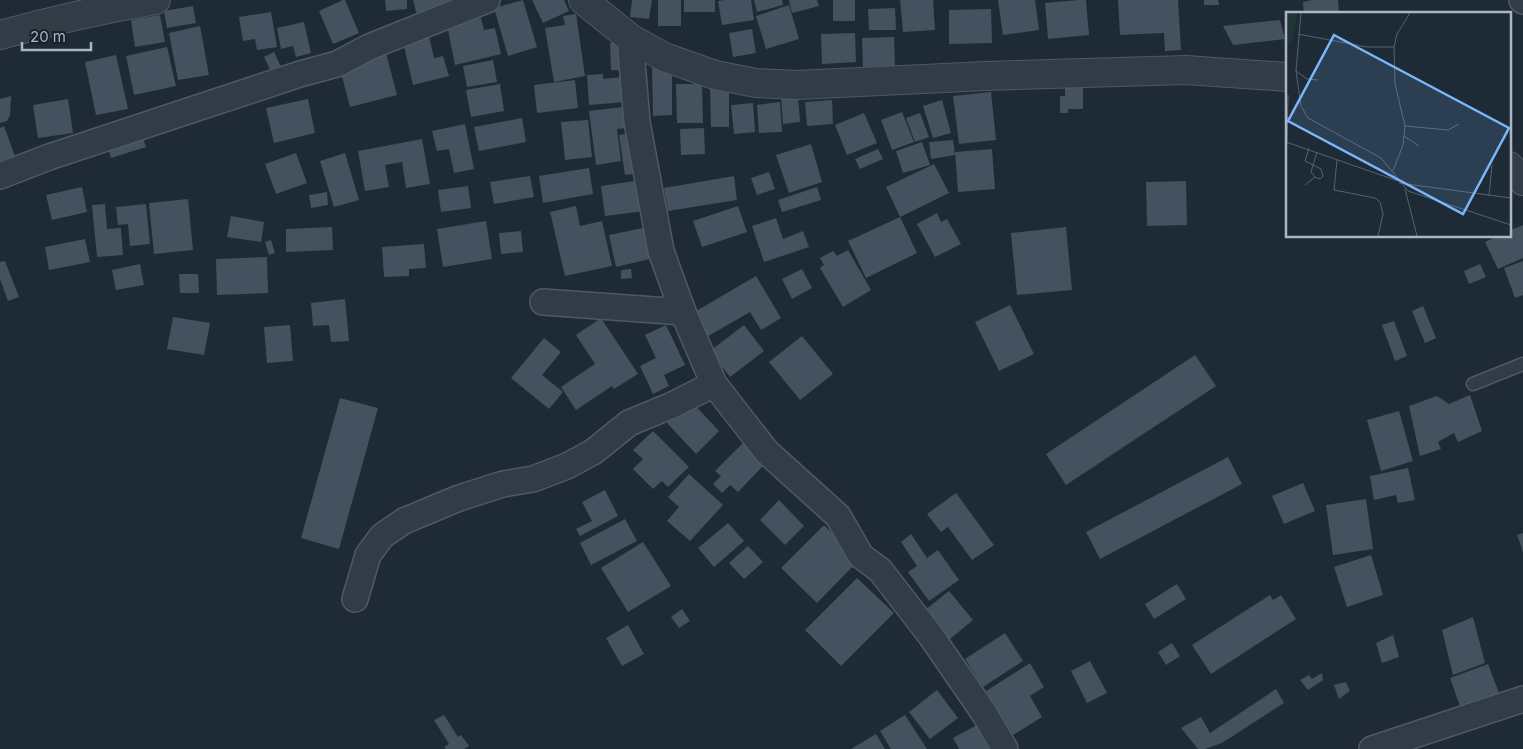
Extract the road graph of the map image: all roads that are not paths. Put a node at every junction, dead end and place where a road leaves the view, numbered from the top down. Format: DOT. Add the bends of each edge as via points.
graph roads {
  1 [pos="156,0"];
  2 [pos="487,0"];
  3 [pos="583,0"];
  4 [pos="0,35"];
  5 [pos="630,38"];
  6 [pos="1286,77"];
  7 [pos="1510,167"];
  8 [pos="0,176"];
  9 [pos="1523,181"];
  10 [pos="543,302"];
  11 [pos="683,312"];
  12 [pos="1523,364"];
  13 [pos="714,384"];
  14 [pos="1473,384"];
  15 [pos="355,599"];
  16 [pos="1523,699"];
  17 [pos="1005,749"];
  18 [pos="1372,749"];
  1 -- 4 [label="street"];
  2 -- 8 [label="street" via="368,47 338,64 49,157"];
  3 -- 5 [label="street"];
  5 -- 6 [label="street" via="664,57 715,76 756,83 797,85 1186,70"];
  5 -- 11 [label="street" via="637,122 661,251"];
  7 -- 9 [label="street"];
  10 -- 11 [label="street"];
  11 -- 13 [label="street"];
  12 -- 14 [label="lane"];
  13 -- 15 [label="street" via="629,423 593,452 567,466 533,479 503,484 460,498 404,521 382,536 368,555"];
  13 -- 17 [label="street" via="766,452 838,516 861,556 880,570 931,636"];
  16 -- 18 [label="street"];
}
